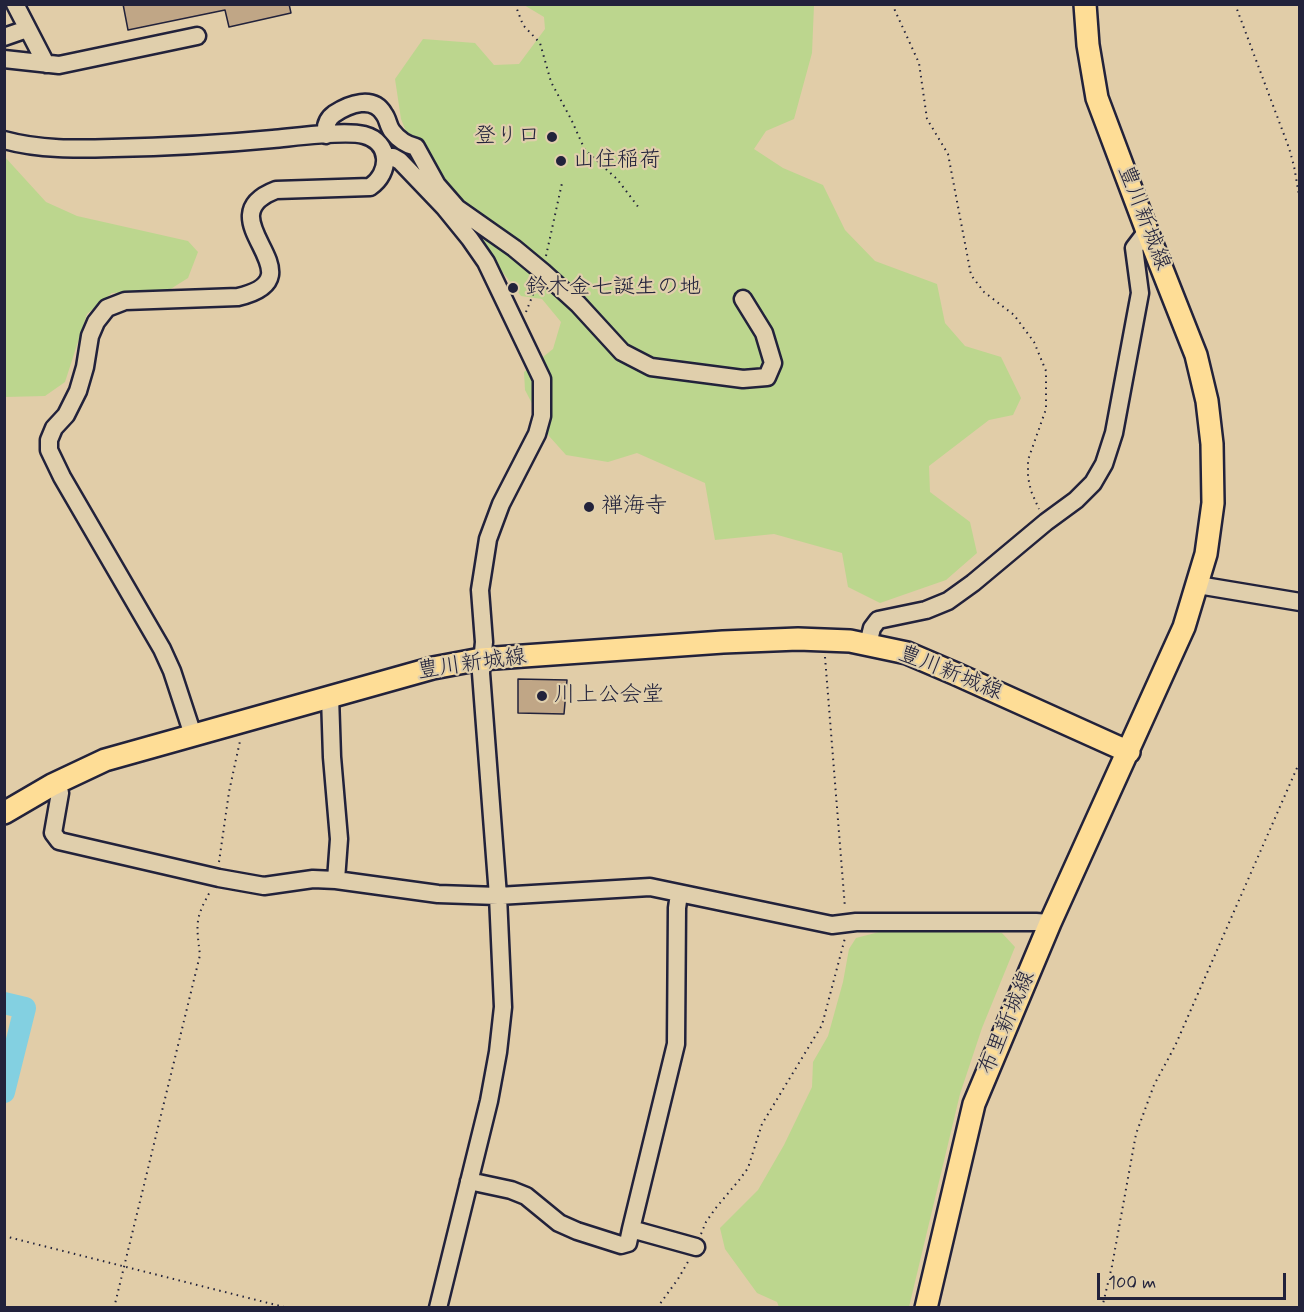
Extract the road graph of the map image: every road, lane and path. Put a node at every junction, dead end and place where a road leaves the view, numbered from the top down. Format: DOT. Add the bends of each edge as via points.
graph roads {
  1 [pos="15,4"];
  2 [pos="515,4"];
  3 [pos="892,4"];
  4 [pos="1085,4"];
  5 [pos="1235,4"];
  6 [pos="27,29"];
  7 [pos="197,36"];
  8 [pos="4,37"];
  9 [pos="4,59"];
  10 [pos="46,64"];
  11 [pos="326,135"];
  12 [pos="4,140"];
  13 [pos="386,158"];
  14 [pos="1299,201"];
  15 [pos="639,208"];
  16 [pos="1147,231"];
  17 [pos="743,299"];
  18 [pos="1046,522"];
  19 [pos="1198,585"];
  20 [pos="1299,602"];
  21 [pos="825,639"];
  22 [pos="868,644"];
  23 [pos="481,659"];
  24 [pos="330,696"];
  25 [pos="243,722"];
  26 [pos="193,735"];
  27 [pos="1128,752"];
  28 [pos="1299,761"];
  29 [pos="52,784"];
  30 [pos="4,813"];
  31 [pos="219,878"];
  32 [pos="336,880"];
  33 [pos="679,894"];
  34 [pos="498,896"];
  35 [pos="1050,923"];
  36 [pos="846,924"];
  37 [pos="469,1181"];
  38 [pos="631,1229"];
  39 [pos="4,1236"];
  40 [pos="696,1247"];
  41 [pos="125,1267"];
  42 [pos="114,1308"];
  43 [pos="288,1308"];
  44 [pos="438,1308"];
  45 [pos="657,1308"];
  46 [pos="926,1308"];
  47 [pos="1102,1308"];
  1 -- 6 [label="street"];
  2 -- 15 [label="path" via="523,25 540,43 550,82 585,150 617,179"];
  3 -- 18 [label="path" via="919,63 927,120 948,154 971,275 984,292 1014,315 1034,342 1046,371 1046,409 1028,460 1028,477 1030,491"];
  4 -- 16 [label="main road, 豊川新城線" via="1097,98"];
  5 -- 14 [label="path" via="1289,148"];
  6 -- 8 [label="street"];
  6 -- 10 [label="street"];
  7 -- 10 [label="street" via="59,65"];
  9 -- 10 [label="street"];
  11 -- 12 [label="street" via="212,145 59,149"];
  11 -- 13 [label="street" via="362,134 374,138"];
  11 -- 17 [label="street" via="325,127 332,115 356,103 376,105 392,131 407,145 416,147 437,185 457,208 543,272 579,304 622,352 651,367 743,379 767,377 773,363 764,333"];
  13 -- 23 [label="street" via="400,161 470,239 486,262 542,379 542,416 537,434 501,504 488,539 480,590 484,642"];
  13 -- 26 [label="street" via="379,181 370,187 276,190 257,200 251,211 251,224 271,270 263,286 253,294 125,301 107,308 90,336 78,391 49,440 49,450 62,477 162,649"];
  16 -- 18 [label="street" via="1134,248 1140,293 1114,433 1104,464 1093,483"];
  16 -- 19 [label="main road, 豊川新城線" via="1197,355 1207,401 1213,503"];
  18 -- 22 [label="street" via="948,601 878,620"];
  19 -- 20 [label="street"];
  19 -- 27 [label="main road, 豊川新城線" via="1184,627"];
  21 -- 22 [label="main road, 豊川新城線"];
  21 -- 23 [label="main road, 豊川新城線"];
  21 -- 36 [label="path"];
  22 -- 27 [label="main road, 豊川新城線" via="907,653"];
  23 -- 24 [label="main road, 豊川新城線"];
  23 -- 34 [label="street"];
  24 -- 25 [label="main road, 豊川新城線"];
  24 -- 32 [label="street" via="339,839"];
  25 -- 26 [label="main road, 豊川新城線"];
  25 -- 31 [label="path" via="220,849"];
  26 -- 29 [label="main road, 豊川新城線" via="105,760"];
  27 -- 35 [label="main road, 布里新城線"];
  28 -- 47 [label="path" via="1175,1046 1154,1085 1136,1134"];
  29 -- 30 [label="main road, 豊川新城線"];
  29 -- 31 [label="street" via="60,793 53,832 59,841"];
  31 -- 32 [label="street" via="264,886"];
  31 -- 41 [label="path" via="199,910 196,924 200,955"];
  32 -- 34 [label="street" via="438,894"];
  33 -- 34 [label="street" via="650,887"];
  33 -- 36 [label="street" via="831,926"];
  33 -- 38 [label="street" via="676,1044"];
  34 -- 37 [label="street" via="503,1007 495,1071"];
  35 -- 36 [label="street"];
  35 -- 46 [label="main road, 布里新城線" via="974,1104"];
  36 -- 40 [label="path" via="822,1025 762,1124 747,1168 706,1222"];
  37 -- 38 [label="street" via="526,1196 559,1223 621,1245 628,1242"];
  37 -- 44 [label="street"];
  38 -- 40 [label="street"];
  39 -- 41 [label="path"];
  40 -- 45 [label="path"];
  41 -- 42 [label="path"];
  41 -- 43 [label="path"];
}
